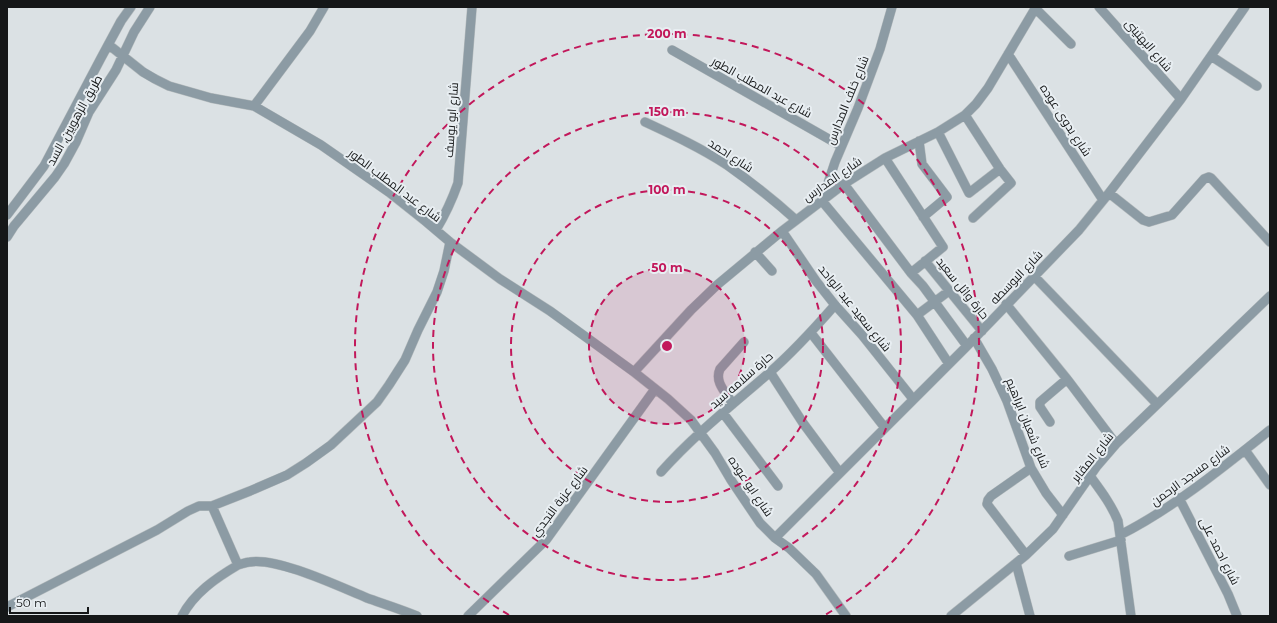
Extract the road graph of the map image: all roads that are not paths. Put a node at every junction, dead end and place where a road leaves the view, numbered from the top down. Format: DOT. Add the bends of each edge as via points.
graph roads {
  1 [pos="131,7"];
  2 [pos="150,7"];
  3 [pos="324,7"];
  4 [pos="472,7"];
  5 [pos="892,7"];
  6 [pos="1099,7"];
  7 [pos="1245,7"];
  8 [pos="1035,8"];
  9 [pos="109,44"];
  10 [pos="1071,44"];
  11 [pos="672,50"];
  12 [pos="1008,54"];
  13 [pos="122,56"];
  14 [pos="1211,56"];
  15 [pos="1257,86"];
  16 [pos="1181,99"];
  17 [pos="254,106"];
  18 [pos="965,115"];
  19 [pos="646,122"];
  20 [pos="938,132"];
  21 [pos="919,141"];
  22 [pos="841,146"];
  23 [pos="885,158"];
  24 [pos="1000,169"];
  25 [pos="844,184"];
  26 [pos="1110,193"];
  27 [pos="1103,200"];
  28 [pos="822,201"];
  29 [pos="7,215"];
  30 [pos="923,217"];
  31 [pos="973,218"];
  32 [pos="796,220"];
  33 [pos="436,230"];
  34 [pos="782,231"];
  35 [pos="7,237"];
  36 [pos="450,242"];
  37 [pos="1270,242"];
  38 [pos="756,252"];
  39 [pos="925,261"];
  40 [pos="772,271"];
  41 [pos="911,273"];
  42 [pos="1034,276"];
  43 [pos="949,291"];
  44 [pos="1270,296"];
  45 [pos="935,302"];
  46 [pos="1006,304"];
  47 [pos="835,305"];
  48 [pos="917,315"];
  49 [pos="982,331"];
  50 [pos="811,333"];
  51 [pos="974,338"];
  52 [pos="744,342"];
  53 [pos="967,346"];
  54 [pos="949,364"];
  55 [pos="634,372"];
  56 [pos="770,372"];
  57 [pos="1067,379"];
  58 [pos="655,389"];
  59 [pos="913,399"];
  60 [pos="733,404"];
  61 [pos="1157,404"];
  62 [pos="722,412"];
  63 [pos="1050,422"];
  64 [pos="885,428"];
  65 [pos="1270,430"];
  66 [pos="700,431"];
  67 [pos="1116,444"];
  68 [pos="1245,450"];
  69 [pos="1031,468"];
  70 [pos="661,472"];
  71 [pos="840,473"];
  72 [pos="1090,476"];
  73 [pos="778,486"];
  74 [pos="1270,486"];
  75 [pos="1179,498"];
  76 [pos="212,506"];
  77 [pos="1063,515"];
  78 [pos="1121,537"];
  79 [pos="775,538"];
  80 [pos="1026,555"];
  81 [pos="1069,556"];
  82 [pos="1016,563"];
  83 [pos="238,565"];
  84 [pos="7,607"];
  85 [pos="957,614"];
  86 [pos="182,616"];
  87 [pos="417,616"];
  88 [pos="468,616"];
  89 [pos="846,616"];
  90 [pos="1030,616"];
  91 [pos="1131,616"];
  92 [pos="1237,616"];
  1 -- 9 [label="street, طريق الزهويين, السد"];
  2 -- 13 [label="street, طريق الزهويين, السد"];
  3 -- 17 [label="street" via="310,31"];
  4 -- 33 [label="street, شارع ابو يوسف" via="458,183 453,199"];
  5 -- 22 [label="street, شارع خلف المدارس" via="880,49"];
  6 -- 16 [label="street, شارع البهتينى"];
  7 -- 14 [label="street, شارع البوسطه"];
  8 -- 10 [label="street"];
  8 -- 12 [label="street, شارع المدارس"];
  9 -- 13 [label="street, شارع عبد المطلب الطور"];
  9 -- 29 [label="street, طريق الزهويين, السد" via="47,162"];
  11 -- 22 [label="street, شارع عبد المطلب الطور"];
  12 -- 18 [label="street, شارع المدارس" via="988,88"];
  12 -- 27 [label="street, شارع بدوى عوده"];
  13 -- 17 [label="street, شارع عبد المطلب الطور" via="143,72 169,86 211,98"];
  13 -- 35 [label="street, طريق الزهويين, السد" via="89,112 64,164"];
  14 -- 15 [label="street"];
  14 -- 16 [label="street, شارع البوسطه"];
  16 -- 26 [label="street, شارع البوسطه"];
  17 -- 33 [label="street, شارع عبد المطلب الطور" via="321,145 390,193"];
  18 -- 20 [label="street, شارع المدارس"];
  18 -- 24 [label="street"];
  19 -- 32 [label="street, شارع احمد" via="686,141 725,164 762,190"];
  20 -- 21 [label="street, شارع المدارس"];
  20 -- 24 [label="street" via="968,193"];
  21 -- 23 [label="street, شارع المدارس"];
  21 -- 30 [label="street" via="922,164 947,197"];
  22 -- 28 [label="street, شارع خلف المدارس"];
  23 -- 25 [label="street, شارع المدارس"];
  23 -- 30 [label="street"];
  24 -- 31 [label="street" via="1011,183"];
  25 -- 28 [label="street, شارع المدارس"];
  25 -- 41 [label="street"];
  26 -- 27 [label="street, شارع البوسطه"];
  26 -- 37 [label="street" via="1149,222 1172,215 1204,179 1209,177"];
  27 -- 42 [label="street, شارع البوسطه" via="1079,230"];
  28 -- 32 [label="street, شارع المدارس"];
  28 -- 48 [label="street"];
  30 -- 39 [label="street" via="943,247"];
  32 -- 34 [label="street, شارع المدارس"];
  33 -- 36 [label="street, شارع عبد المطلب الطور"];
  34 -- 38 [label="street, شارع المدارس"];
  34 -- 47 [label="street, شارع سعيد عبد الواحد"];
  36 -- 55 [label="street, شارع عبد المطلب الطور" via="500,279 550,310"];
  36 -- 76 [label="street" via="437,292 404,360 377,402 331,445 287,475"];
  38 -- 40 [label="street"];
  38 -- 55 [label="street, شارع المدارس" via="716,285"];
  39 -- 41 [label="street"];
  39 -- 43 [label="street, حارة وائل سعيد"];
  41 -- 45 [label="street"];
  42 -- 46 [label="street, شارع البوسطه"];
  42 -- 61 [label="street"];
  43 -- 45 [label="street"];
  43 -- 49 [label="street, حارة وائل سعيد"];
  44 -- 61 [label="street, شارع المقابر"];
  45 -- 48 [label="street"];
  45 -- 53 [label="street"];
  46 -- 49 [label="street, شارع البوسطه"];
  46 -- 57 [label="street"];
  47 -- 50 [label="street, حارة سلامه سيد"];
  47 -- 59 [label="street, شارع سعيد عبد الواحد" via="880,356"];
  48 -- 54 [label="street"];
  49 -- 51 [label="street, شارع البوسطه"];
  50 -- 56 [label="street, حارة سلامه سيد"];
  50 -- 64 [label="street"];
  51 -- 53 [label="street, شارع البوسطه"];
  51 -- 69 [label="street, شارع شعبان ابراهيم" via="1007,401"];
  52 -- 60 [label="street" via="718,373 717,380"];
  53 -- 54 [label="street, شارع البوسطه"];
  54 -- 59 [label="street, شارع البوسطه"];
  55 -- 58 [label="street, شارع ابو عوده"];
  56 -- 60 [label="street, حارة سلامه سيد"];
  56 -- 71 [label="street"];
  57 -- 63 [label="street" via="1040,402 1040,407"];
  57 -- 67 [label="street"];
  58 -- 66 [label="street, شارع ابو عوده" via="681,410"];
  58 -- 88 [label="street, شارع عزبة النجدي" via="546,540"];
  59 -- 64 [label="street, شارع البوسطه"];
  60 -- 62 [label="street, حارة سلامه سيد"];
  61 -- 67 [label="street, شارع المقابر"];
  62 -- 66 [label="street, حارة سلامه سيد"];
  62 -- 73 [label="street"];
  64 -- 71 [label="street, شارع البوسطه"];
  65 -- 68 [label="street, شارع مسجد الرحمن"];
  66 -- 70 [label="street, حارة سلامه سيد"];
  66 -- 79 [label="street, شارع ابو عوده" via="760,523"];
  67 -- 72 [label="street, شارع المقابر"];
  68 -- 74 [label="street"];
  68 -- 75 [label="street, شارع مسجد الرحمن"];
  69 -- 77 [label="street, شارع شعبان ابراهيم"];
  69 -- 80 [label="street" via="991,496 987,502"];
  71 -- 79 [label="street, شارع البوسطه"];
  72 -- 77 [label="street, شارع المقابر"];
  72 -- 78 [label="street" via="1113,509"];
  75 -- 78 [label="street, شارع مسجد الرحمن"];
  75 -- 92 [label="street, شارع احمد على"];
  76 -- 83 [label="street"];
  76 -- 84 [label="street" via="199,506 188,511 157,530"];
  77 -- 80 [label="street, شارع المقابر"];
  78 -- 81 [label="street, شارع مسجد الرحمن"];
  78 -- 91 [label="street"];
  79 -- 89 [label="street, شارع ابو عوده" via="816,574"];
  80 -- 82 [label="street, شارع المقابر"];
  82 -- 85 [label="street, شارع المقابر"];
  82 -- 90 [label="street"];
  83 -- 86 [label="street" via="217,578 196,596"];
  83 -- 87 [label="street" via="250,561 287,567"];
}
